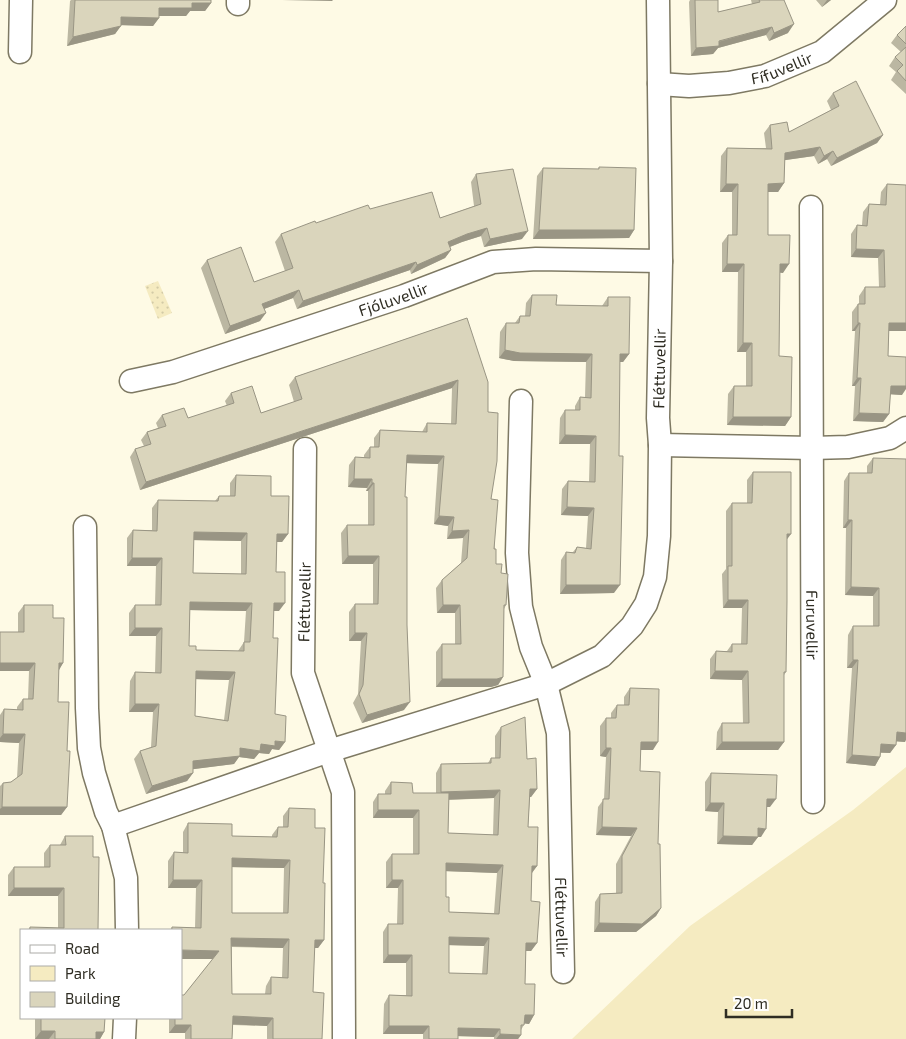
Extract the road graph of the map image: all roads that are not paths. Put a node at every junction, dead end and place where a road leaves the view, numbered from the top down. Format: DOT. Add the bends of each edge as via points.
graph roads {
  1 [pos="21,0"];
  2 [pos="658,0"];
  3 [pos="885,0"];
  4 [pos="20,52"];
  5 [pos="659,84"];
  6 [pos="810,208"];
  7 [pos="661,261"];
  8 [pos="131,381"];
  9 [pos="521,401"];
  10 [pos="906,428"];
  11 [pos="660,445"];
  12 [pos="812,448"];
  13 [pos="305,449"];
  14 [pos="85,527"];
  15 [pos="546,684"];
  16 [pos="330,751"];
  17 [pos="814,802"];
  18 [pos="113,826"];
  19 [pos="127,929"];
  20 [pos="563,972"];
  21 [pos="125,1019"];
  22 [pos="124,1039"];
  23 [pos="344,1039"];
  1 -- 4 [label="street"];
  2 -- 5 [label="street, Fléttuvellir"];
  3 -- 5 [label="street, Fífuvellir" via="822,52 765,76 729,83"];
  5 -- 7 [label="street, Fléttuvellir"];
  6 -- 12 [label="street, Furuvellir"];
  7 -- 8 [label="street, Fjóluvellir" via="536,259 493,262 395,300 173,372"];
  7 -- 11 [label="street, Fléttuvellir"];
  9 -- 15 [label="street, Fléttuvellir" via="517,535 521,607 531,647"];
  10 -- 12 [label="street" via="890,438 848,447"];
  11 -- 12 [label="street"];
  11 -- 15 [label="street, Fléttuvellir" via="659,536 655,577 646,604 632,626 602,656"];
  12 -- 17 [label="street, Furuvellir"];
  13 -- 16 [label="street, Fléttuvellir" via="303,672"];
  14 -- 18 [label="street" via="89,748 106,812"];
  15 -- 16 [label="street, Fléttuvellir"];
  15 -- 20 [label="street, Fléttuvellir" via="558,733"];
  16 -- 18 [label="street, Fléttuvellir"];
  16 -- 23 [label="street, Fléttuvellir" via="343,792"];
  18 -- 19 [label="street" via="126,878"];
  21 -- 22 [label="street"];
}
